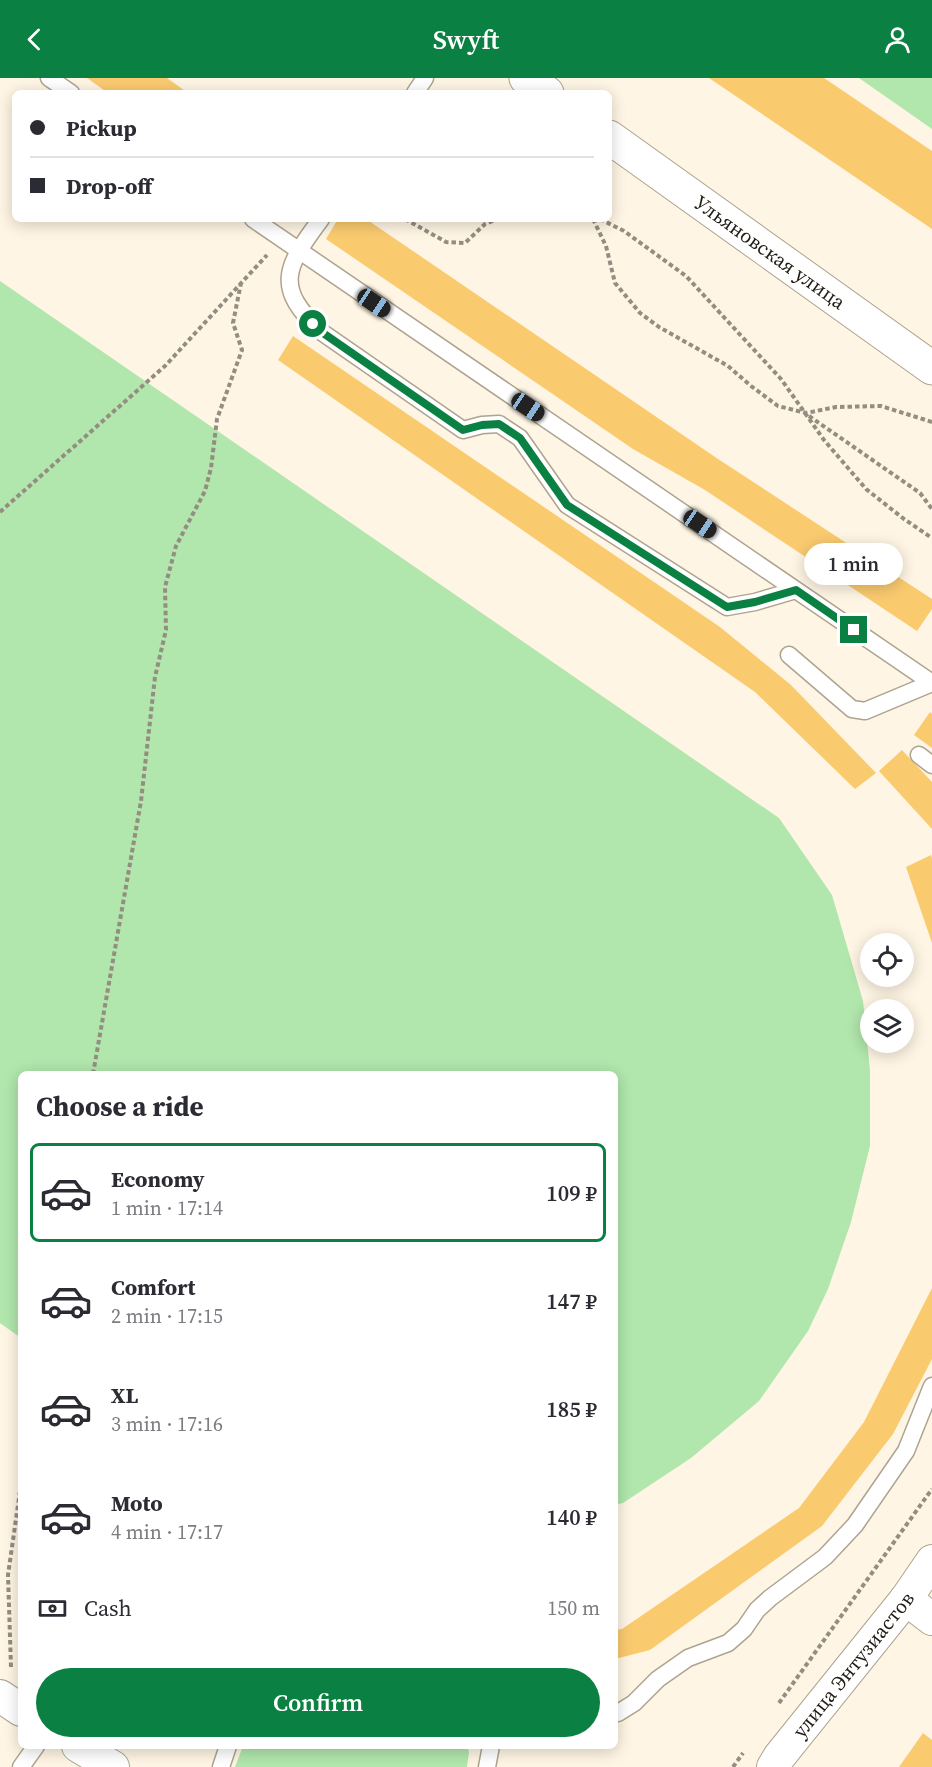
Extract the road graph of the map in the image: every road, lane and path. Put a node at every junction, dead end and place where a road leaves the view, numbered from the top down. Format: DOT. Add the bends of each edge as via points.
graph roads {
  1 [pos="49,78"];
  2 [pos="67,90"];
  3 [pos="612,139"];
  4 [pos="257,222"];
  5 [pos="319,222"];
  6 [pos="410,222"];
  7 [pos="492,222"];
  8 [pos="594,222"];
  9 [pos="606,222"];
  10 [pos="281,239"];
  11 [pos="298,250"];
  12 [pos="241,283"];
  13 [pos="932,368"];
  14 [pos="806,413"];
  15 [pos="932,422"];
  16 [pos="932,509"];
  17 [pos="0,512"];
  18 [pos="932,538"];
  19 [pos="796,590"];
  20 [pos="789,655"];
  21 [pos="94,1071"];
  22 [pos="932,1386"];
  23 [pos="932,1489"];
  24 [pos="18,1505"];
  25 [pos="932,1562"];
  26 [pos="906,1599"];
  27 [pos="932,1619"];
  28 [pos="11,1703"];
  29 [pos="774,1710"];
  30 [pos="618,1713"];
  31 [pos="747,1748"];
  32 [pos="34,1749"];
  33 [pos="83,1749"];
  34 [pos="227,1749"];
  35 [pos="490,1749"];
  36 [pos="21,1767"];
  37 [pos="113,1767"];
  38 [pos="221,1767"];
  39 [pos="487,1767"];
  40 [pos="733,1767"];
  41 [pos="774,1767"];
  1 -- 2 [label="lane"];
  3 -- 13 [label="main road, Ульяновская улица"];
  4 -- 10 [label="lane"];
  5 -- 11 [label="lane"];
  6 -- 7 [label="path" via="446,242 465,243"];
  8 -- 14 [label="path" via="606,246 615,283 640,313 728,366 778,406"];
  9 -- 14 [label="path" via="686,276 782,379"];
  10 -- 11 [label="lane"];
  10 -- 12 [label="path"];
  11 -- 19 [label="lane"];
  11 -- 19 [label="lane" via="290,275 291,295 304,316 463,430 499,424 520,438 567,505 727,607"];
  12 -- 17 [label="path" via="165,366"];
  12 -- 21 [label="path" via="233,323 242,350 217,419 205,491 176,546 165,587 166,630 155,677 141,801"];
  14 -- 15 [label="path" via="836,407 881,406"];
  14 -- 16 [label="path" via="920,493"];
  14 -- 18 [label="path" via="866,489"];
  19 -- 20 [label="lane" via="932,683 865,711 852,709"];
  22 -- 30 [label="lane" via="906,1451 855,1525 825,1557 770,1598 728,1643 688,1658"];
  23 -- 29 [label="path"];
  24 -- 28 [label="path" via="8,1575"];
  25 -- 26 [label="street, улица Энтузиастов"];
  26 -- 27 [label="street"];
  26 -- 41 [label="street, улица Энтузиастов"];
  31 -- 40 [label="path"];
  32 -- 36 [label="lane"];
  33 -- 37 [label="street"];
  34 -- 38 [label="lane"];
  35 -- 39 [label="lane"];
}
